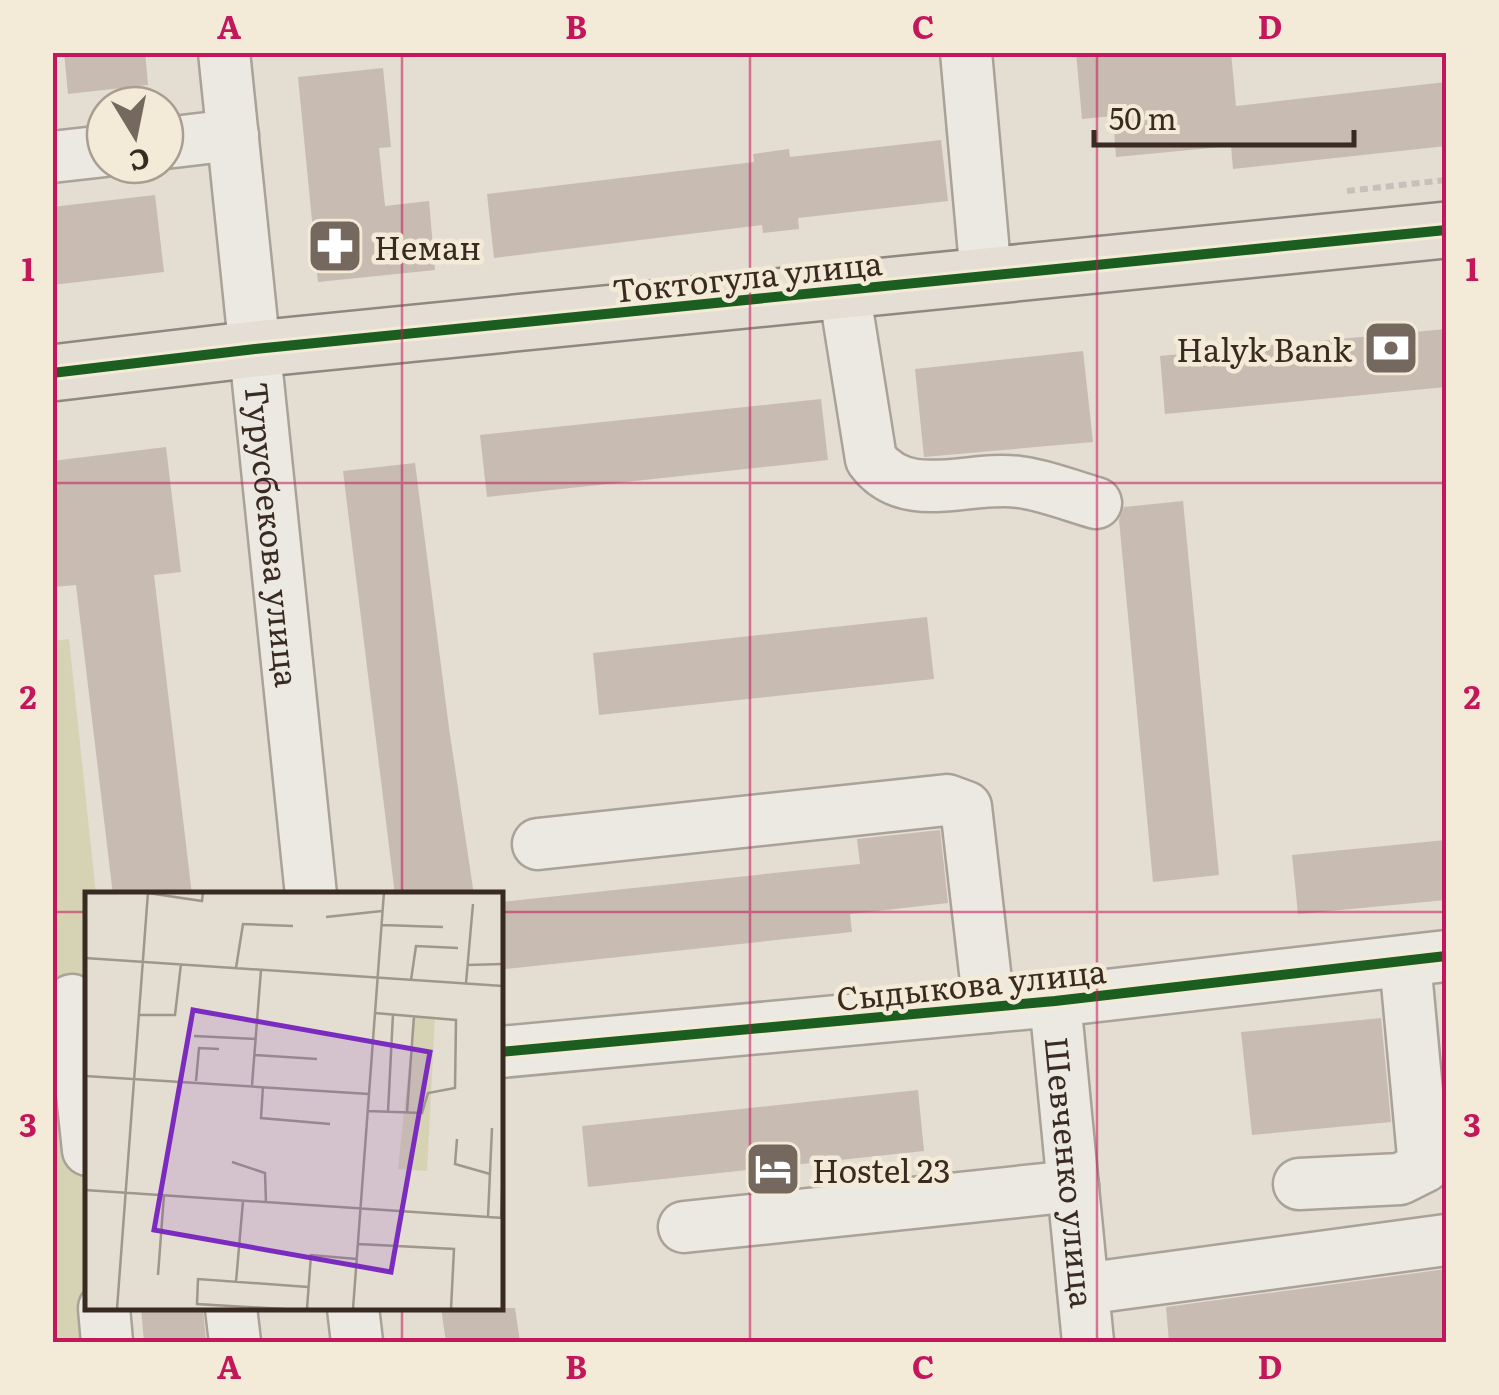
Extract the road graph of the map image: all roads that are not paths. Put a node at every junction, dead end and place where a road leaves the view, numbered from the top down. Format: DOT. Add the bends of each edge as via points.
graph roads {
  1 [pos="224,52"];
  2 [pos="966,52"];
  3 [pos="233,135"];
  4 [pos="185,141"];
  5 [pos="85,153"];
  6 [pos="52,157"];
  7 [pos="1446,230"];
  8 [pos="986,276"];
  9 [pos="844,290"];
  10 [pos="255,349"];
  11 [pos="52,373"];
  12 [pos="1096,503"];
  13 [pos="538,844"];
  14 [pos="311,892"];
  15 [pos="1426,959"];
  16 [pos="71,1000"];
  17 [pos="1055,1001"];
  18 [pos="989,1007"];
  19 [pos="502,1052"];
  20 [pos="85,1124"];
  21 [pos="1300,1184"];
  22 [pos="1073,1186"];
  23 [pos="684,1227"];
  24 [pos="1446,1240"];
  25 [pos="1083,1288"];
  26 [pos="104,1310"];
  27 [pos="231,1310"];
  28 [pos="353,1310"];
  29 [pos="107,1342"];
  30 [pos="235,1342"];
  31 [pos="357,1342"];
  32 [pos="1088,1342"];
  1 -- 3 [label="street, Турусбекова улица"];
  2 -- 8 [label="street"];
  3 -- 4 [label="street"];
  3 -- 10 [label="street, Турусбекова улица"];
  5 -- 6 [label="street"];
  7 -- 8 [label="main road, Токтогула улица"];
  8 -- 9 [label="main road, Токтогула улица"];
  9 -- 10 [label="main road, Токтогула улица"];
  9 -- 12 [label="street" via="872,459 882,474 924,487 1022,482"];
  10 -- 11 [label="main road, Токтогула улица"];
  10 -- 14 [label="street, Турусбекова улица"];
  13 -- 18 [label="street" via="947,800 966,806"];
  15 -- 17 [label="street, Сыдыкова улица"];
  15 -- 21 [label="street" via="1424,1167 1400,1178"];
  16 -- 20 [label="street"];
  17 -- 18 [label="street, Сыдыкова улица"];
  17 -- 22 [label="street, Шевченко улица"];
  18 -- 19 [label="street, Сыдыкова улица"];
  22 -- 23 [label="street"];
  22 -- 25 [label="street, Шевченко улица"];
  24 -- 25 [label="street"];
  25 -- 32 [label="street, Шевченко улица"];
  26 -- 29 [label="street"];
  27 -- 30 [label="street"];
  28 -- 31 [label="street"];
}
